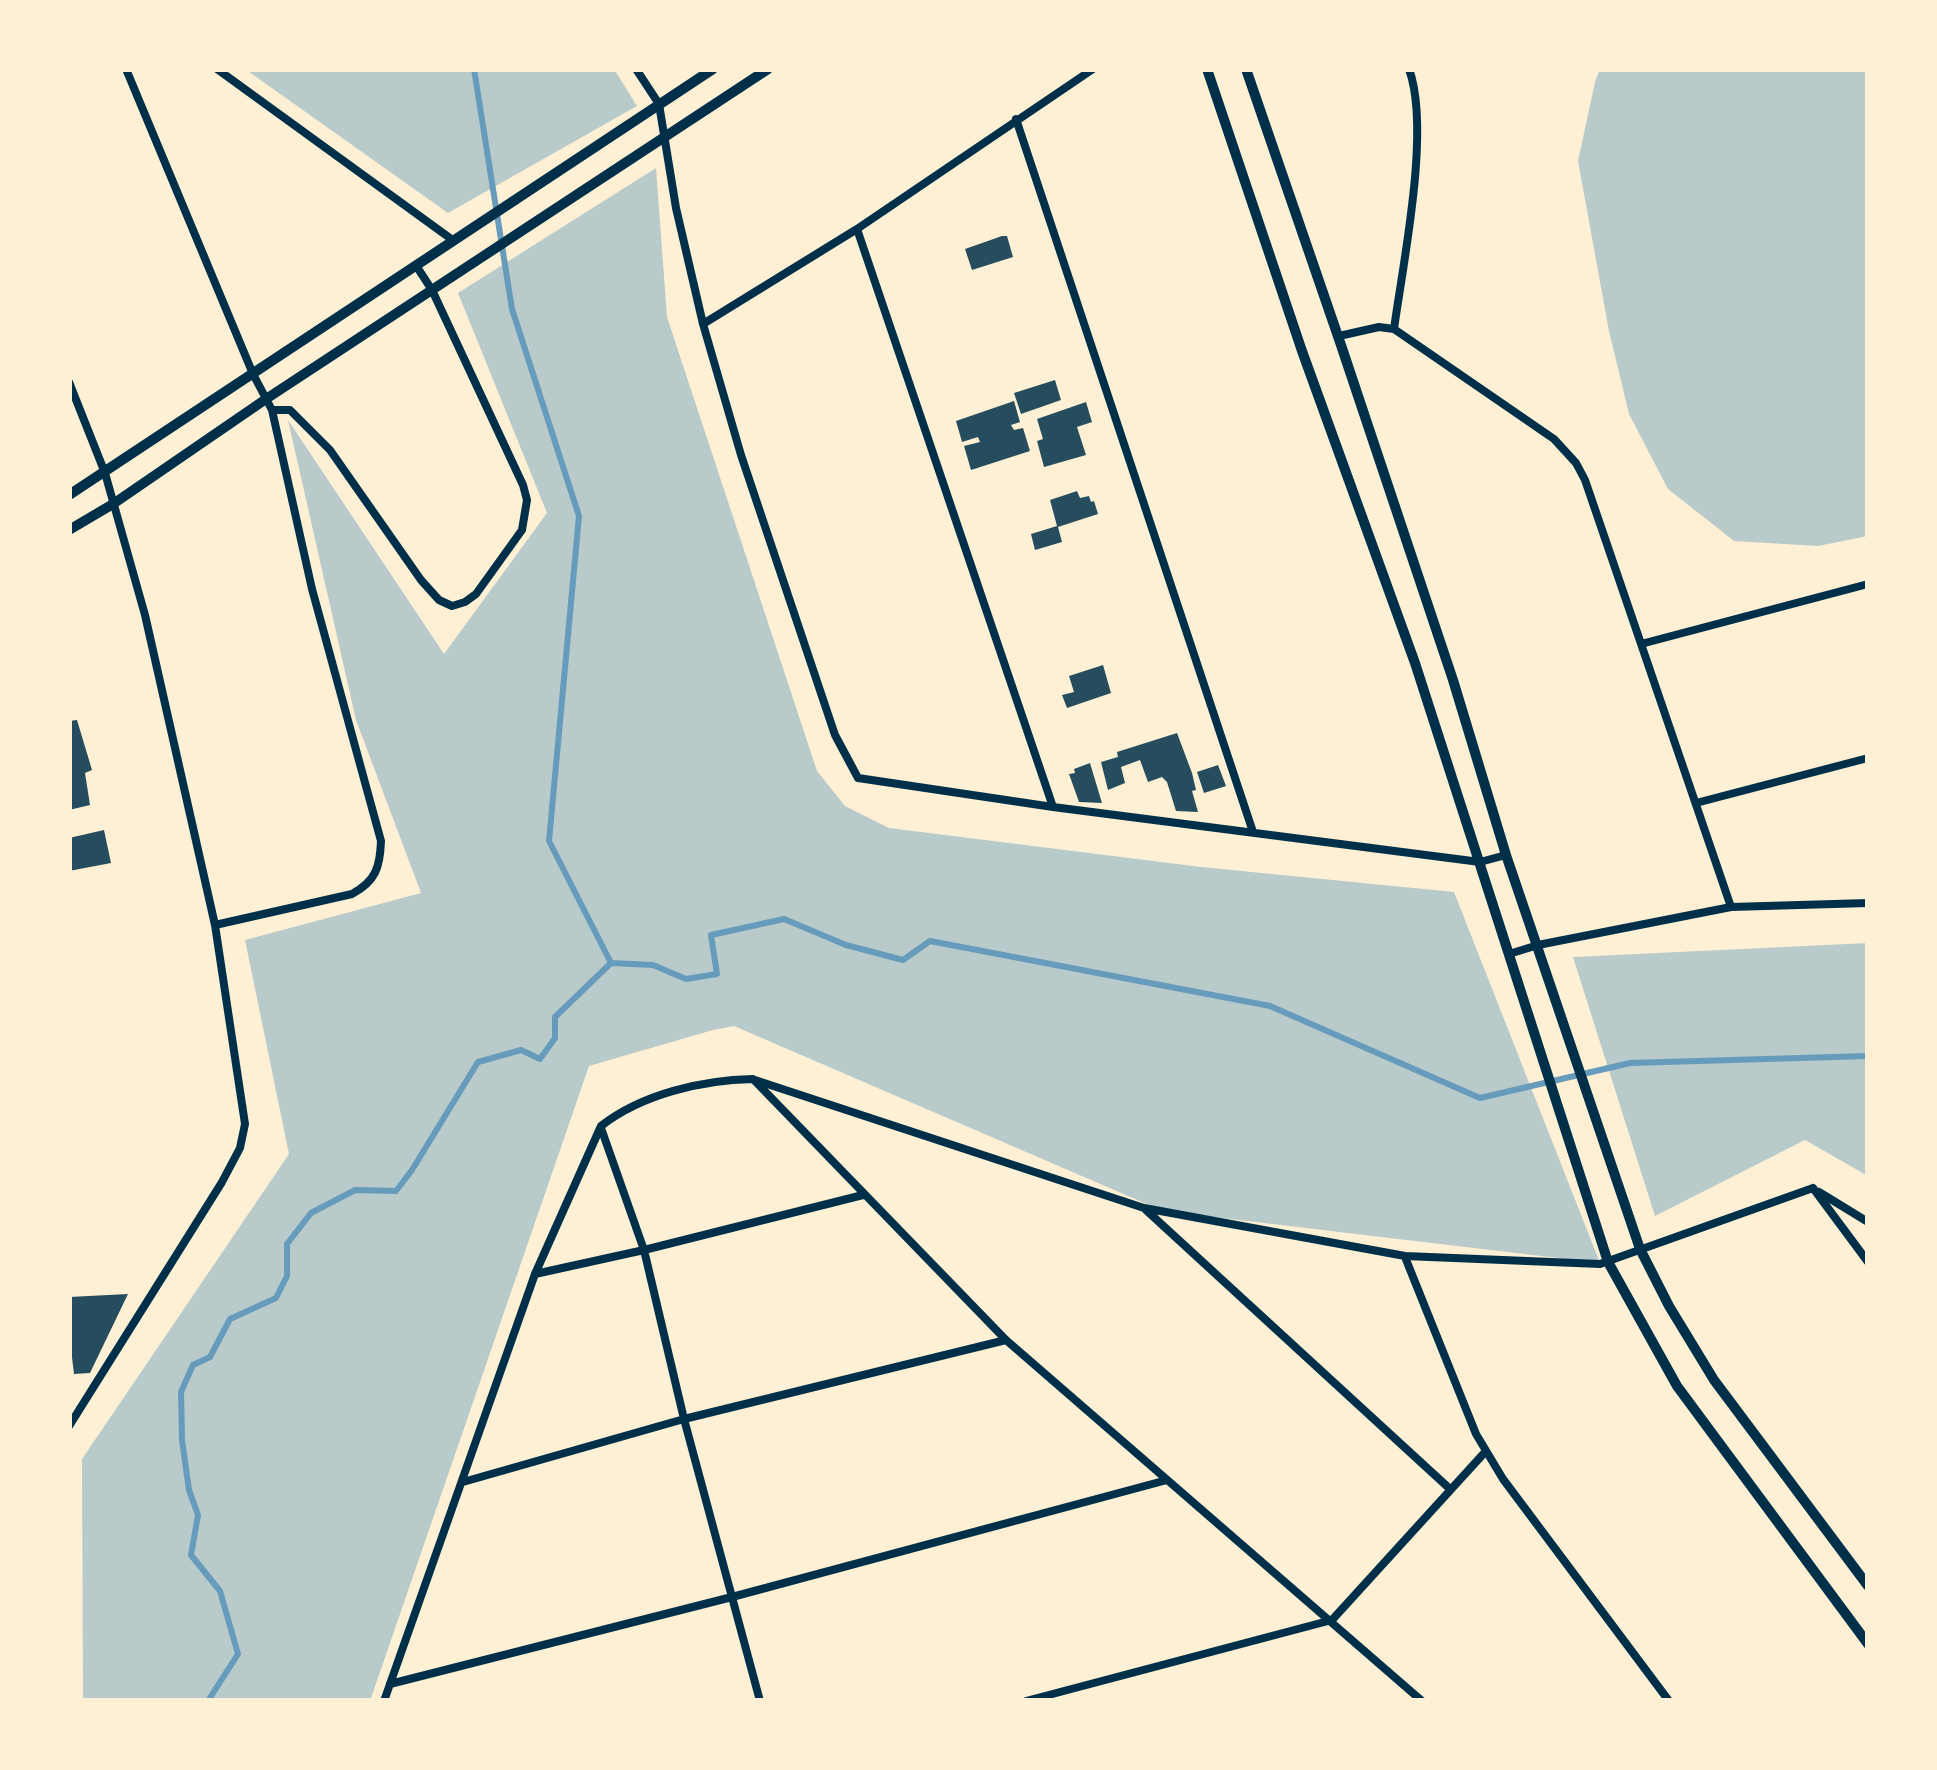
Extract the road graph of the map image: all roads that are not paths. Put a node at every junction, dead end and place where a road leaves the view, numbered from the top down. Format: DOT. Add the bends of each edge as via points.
graph roads {
  1 [pos="126,69"];
  2 [pos="217,69"];
  3 [pos="636,69"];
  4 [pos="713,69"];
  5 [pos="768,69"];
  6 [pos="1093,69"];
  7 [pos="1207,69"];
  8 [pos="1246,69"];
  9 [pos="1409,69"];
  10 [pos="659,104"];
  11 [pos="1016,119"];
  12 [pos="664,137"];
  13 [pos="857,229"];
  14 [pos="455,242"];
  15 [pos="417,267"];
  16 [pos="432,290"];
  17 [pos="703,324"];
  18 [pos="1394,329"];
  19 [pos="1337,336"];
  20 [pos="253,374"];
  21 [pos="69,382"];
  22 [pos="269,404"];
  23 [pos="105,472"];
  24 [pos="69,496"];
  25 [pos="113,504"];
  26 [pos="69,530"];
  27 [pos="1868,584"];
  28 [pos="1641,644"];
  29 [pos="1868,758"];
  30 [pos="1696,803"];
  31 [pos="1053,807"];
  32 [pos="1253,832"];
  33 [pos="1506,855"];
  34 [pos="1480,862"];
  35 [pos="1868,903"];
  36 [pos="1731,907"];
  37 [pos="215,925"];
  38 [pos="1538,945"];
  39 [pos="1509,954"];
  40 [pos="754,1079"];
  41 [pos="601,1126"];
  42 [pos="1813,1188"];
  43 [pos="865,1194"];
  44 [pos="1144,1208"];
  45 [pos="1868,1222"];
  46 [pos="1640,1249"];
  47 [pos="644,1250"];
  48 [pos="1405,1256"];
  49 [pos="1608,1262"];
  50 [pos="1868,1262"];
  51 [pos="535,1274"];
  52 [pos="1006,1340"];
  53 [pos="684,1420"];
  54 [pos="69,1426"];
  55 [pos="1486,1451"];
  56 [pos="1168,1479"];
  57 [pos="462,1482"];
  58 [pos="1450,1490"];
  59 [pos="1868,1586"];
  60 [pos="732,1597"];
  61 [pos="1332,1620"];
  62 [pos="1868,1644"];
  63 [pos="390,1684"];
  64 [pos="384,1701"];
  65 [pos="760,1701"];
  66 [pos="1026,1701"];
  67 [pos="1422,1701"];
  68 [pos="1669,1701"];
  1 -- 20 [label="street"];
  2 -- 14 [label="street"];
  3 -- 10 [label="street"];
  4 -- 10 [label="main road"];
  5 -- 12 [label="main road"];
  6 -- 11 [label="street"];
  7 -- 34 [label="main road"];
  8 -- 19 [label="main road"];
  9 -- 18 [label="street" via="1417,131"];
  10 -- 12 [label="street"];
  10 -- 14 [label="main road"];
  11 -- 13 [label="street"];
  11 -- 32 [label="street"];
  12 -- 16 [label="main road"];
  12 -- 17 [label="street"];
  13 -- 17 [label="street"];
  13 -- 31 [label="street"];
  14 -- 15 [label="main road"];
  15 -- 16 [label="street"];
  15 -- 20 [label="main road"];
  16 -- 22 [label="main road"];
  16 -- 22 [label="street" via="527,500 522,530 465,602 439,600 330,450 290,410"];
  17 -- 31 [label="street" via="835,735 858,778"];
  18 -- 19 [label="street"];
  18 -- 28 [label="street" via="1554,439 1576,463"];
  19 -- 33 [label="main road"];
  20 -- 22 [label="street"];
  20 -- 23 [label="main road"];
  21 -- 23 [label="street"];
  22 -- 25 [label="main road"];
  22 -- 37 [label="street" via="380,862 352,894"];
  23 -- 24 [label="main road"];
  23 -- 25 [label="street"];
  25 -- 26 [label="main road"];
  25 -- 37 [label="street"];
  27 -- 28 [label="street"];
  28 -- 30 [label="street"];
  29 -- 30 [label="street"];
  30 -- 36 [label="street"];
  31 -- 32 [label="street"];
  32 -- 34 [label="street"];
  33 -- 34 [label="street"];
  33 -- 38 [label="main road"];
  34 -- 39 [label="main road"];
  35 -- 36 [label="street"];
  36 -- 38 [label="street"];
  37 -- 54 [label="street" via="244,1104 240,1148"];
  38 -- 39 [label="street"];
  38 -- 46 [label="main road"];
  39 -- 49 [label="main road"];
  40 -- 41 [label="street" via="643,1101"];
  40 -- 43 [label="street"];
  40 -- 44 [label="street"];
  41 -- 47 [label="street"];
  41 -- 51 [label="street"];
  42 -- 45 [label="street"];
  42 -- 46 [label="street"];
  42 -- 50 [label="street"];
  43 -- 47 [label="street"];
  43 -- 52 [label="street"];
  44 -- 48 [label="street"];
  44 -- 58 [label="street"];
  46 -- 49 [label="street"];
  46 -- 59 [label="main road" via="1714,1380"];
  47 -- 51 [label="street"];
  47 -- 53 [label="street"];
  48 -- 49 [label="street"];
  48 -- 55 [label="street"];
  49 -- 62 [label="main road" via="1677,1386"];
  51 -- 57 [label="street"];
  52 -- 53 [label="street"];
  52 -- 56 [label="street"];
  53 -- 57 [label="street"];
  53 -- 60 [label="street"];
  55 -- 58 [label="street"];
  55 -- 68 [label="street"];
  56 -- 60 [label="street"];
  56 -- 61 [label="street"];
  57 -- 63 [label="street"];
  58 -- 61 [label="street"];
  60 -- 63 [label="street"];
  60 -- 65 [label="street"];
  61 -- 66 [label="street"];
  61 -- 67 [label="street"];
  63 -- 64 [label="street"];
}
